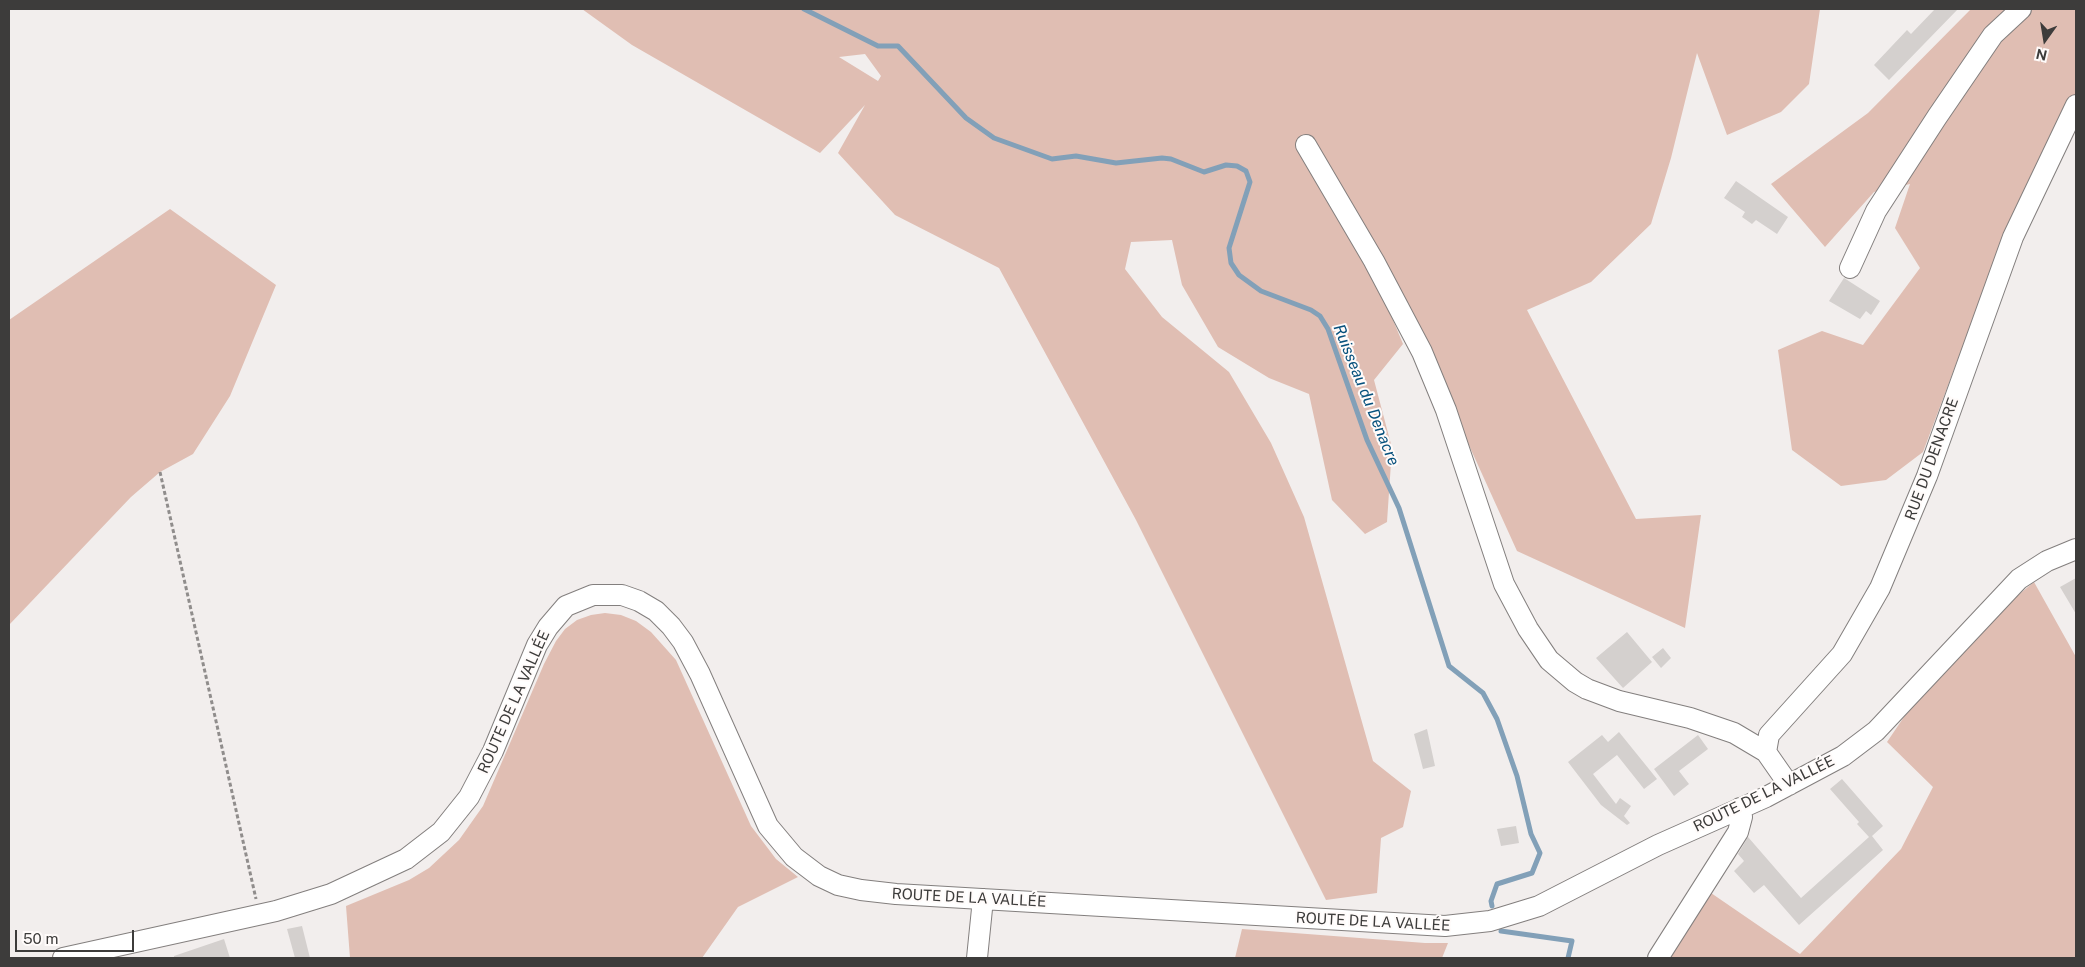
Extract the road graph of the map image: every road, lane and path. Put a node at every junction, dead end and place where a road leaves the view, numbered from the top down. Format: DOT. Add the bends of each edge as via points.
graph roads {
  1 [pos="2021,9"];
  2 [pos="2076,105"];
  3 [pos="1306,145"];
  4 [pos="1850,268"];
  5 [pos="160,472"];
  6 [pos="2076,550"];
  7 [pos="1766,752"];
  8 [pos="1789,785"];
  9 [pos="1740,808"];
  10 [pos="982,899"];
  11 [pos="259,916"];
  12 [pos="63,958"];
  13 [pos="977,958"];
  14 [pos="1658,958"];
  1 -- 4 [label="street" via="1993,35 1937,116 1876,211"];
  2 -- 7 [label="street, RUE DU DENACRE" via="2013,237 1919,498 1880,588 1842,654 1772,730 1766,742"];
  3 -- 7 [label="street" via="1374,261 1422,352 1446,410 1504,584 1549,660 1587,689 1734,733"];
  5 -- 11 [label="path" via="246,846"];
  6 -- 8 [label="street, ROUTE DE LA VALLÉE" via="2047,561 2010,588 1869,738"];
  7 -- 8 [label="street"];
  8 -- 9 [label="street, ROUTE DE LA VALLÉE"];
  9 -- 10 [label="street, ROUTE DE LA VALLÉE" via="1539,906 1468,925 1416,925"];
  9 -- 14 [label="street" via="1742,817 1738,832"];
  10 -- 11 [label="street, ROUTE DE LA VALLÉE" via="849,888 806,867 779,841 763,816 700,674 678,634 647,605 622,595 602,594 575,601 548,627 480,777 459,811 441,832 406,859 363,881"];
  10 -- 13 [label="street"];
  11 -- 12 [label="street, ROUTE DE LA VALLÉE"];
}
